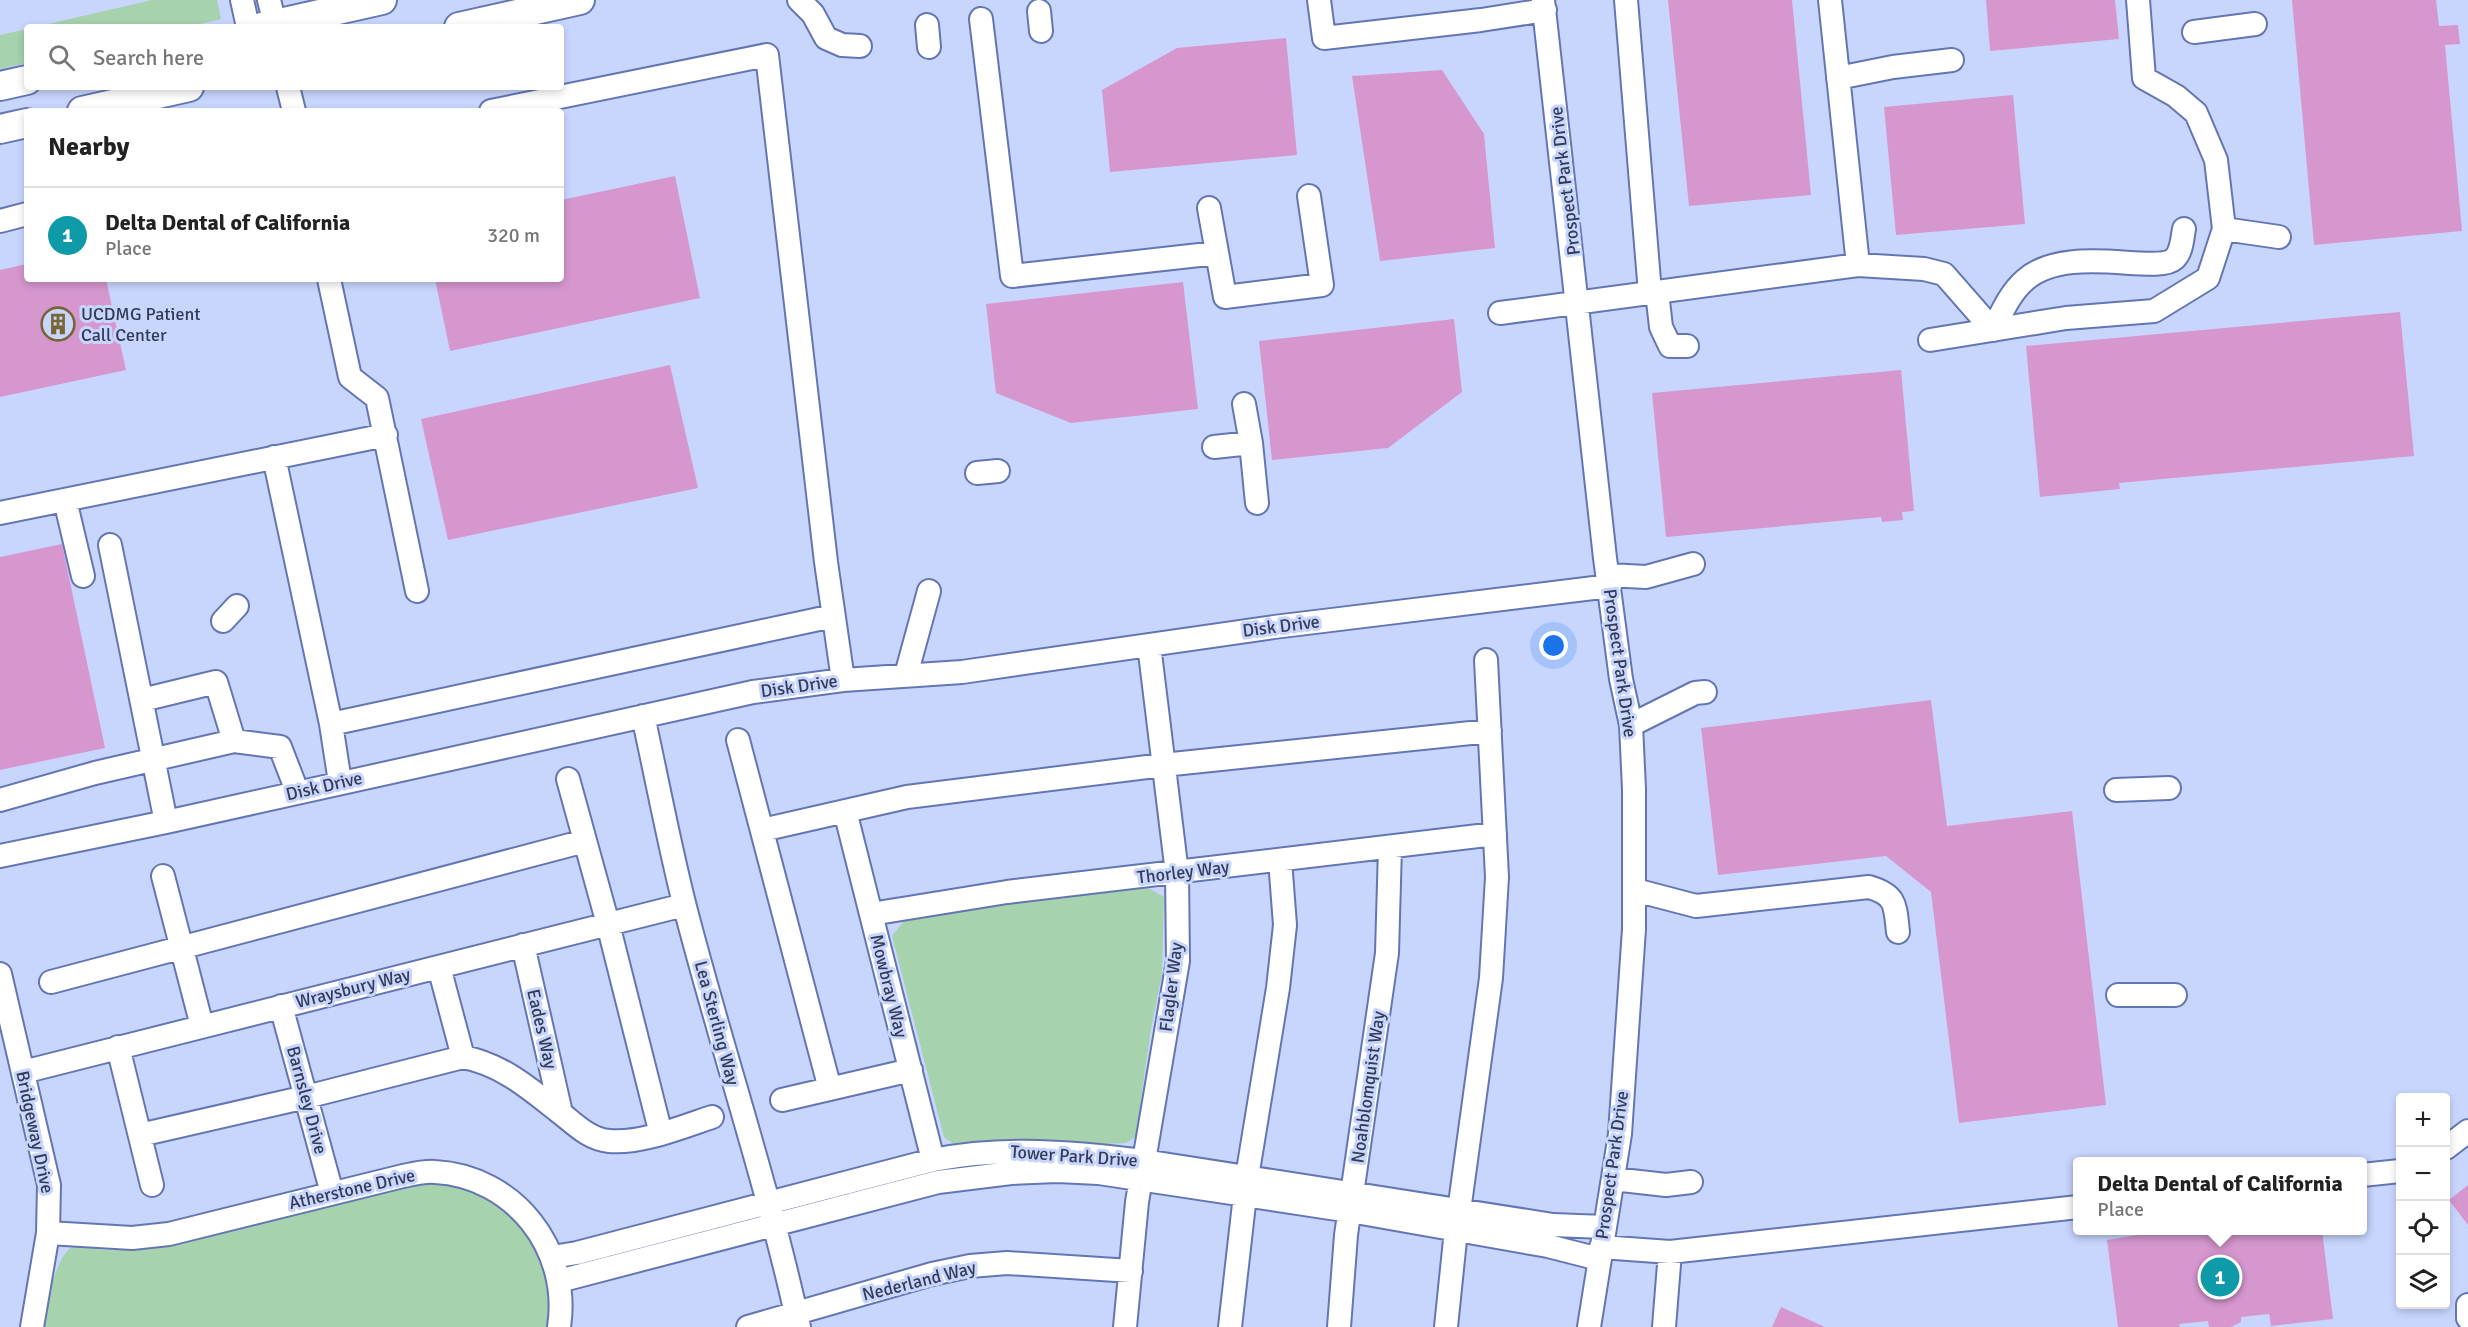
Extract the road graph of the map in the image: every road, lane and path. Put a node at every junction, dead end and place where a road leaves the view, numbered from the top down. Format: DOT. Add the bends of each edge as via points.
graph roads {
  1 [pos="242,0"];
  2 [pos="382,0"];
  3 [pos="580,0"];
  4 [pos="1319,0"];
  5 [pos="1626,0"];
  6 [pos="1830,0"];
  7 [pos="2138,0"];
  8 [pos="811,5"];
  9 [pos="1544,5"];
  10 [pos="1478,10"];
  11 [pos="981,19"];
  12 [pos="263,20"];
  13 [pos="472,24"];
  14 [pos="2255,24"];
  15 [pos="2194,32"];
  16 [pos="860,46"];
  17 [pos="1952,60"];
  18 [pos="1838,78"];
  19 [pos="24,81"];
  20 [pos="0,86"];
  21 [pos="176,90"];
  22 [pos="289,90"];
  23 [pos="95,108"];
  24 [pos="293,108"];
  25 [pos="506,108"];
  26 [pos="24,124"];
  27 [pos="0,129"];
  28 [pos="1309,196"];
  29 [pos="1209,208"];
  30 [pos="24,215"];
  31 [pos="0,221"];
  32 [pos="2184,229"];
  33 [pos="2224,229"];
  34 [pos="2279,237"];
  35 [pos="1217,253"];
  36 [pos="1858,266"];
  37 [pos="330,282"];
  38 [pos="1654,293"];
  39 [pos="1579,302"];
  40 [pos="1500,314"];
  41 [pos="1993,330"];
  42 [pos="1927,340"];
  43 [pos="1687,346"];
  44 [pos="1244,404"];
  45 [pos="386,435"];
  46 [pos="1251,443"];
  47 [pos="1214,447"];
  48 [pos="274,457"];
  49 [pos="65,500"];
  50 [pos="1257,503"];
  51 [pos="0,513"];
  52 [pos="95,549"];
  53 [pos="1693,564"];
  54 [pos="83,576"];
  55 [pos="1609,580"];
  56 [pos="417,591"];
  57 [pos="928,591"];
  58 [pos="833,616"];
  59 [pos="1149,645"];
  60 [pos="1486,660"];
  61 [pos="906,675"];
  62 [pos="843,680"];
  63 [pos="1706,692"];
  64 [pos="142,700"];
  65 [pos="643,716"];
  66 [pos="331,724"];
  67 [pos="1631,725"];
  68 [pos="1490,731"];
  69 [pos="738,740"];
  70 [pos="234,741"];
  71 [pos="153,759"];
  72 [pos="1163,765"];
  73 [pos="568,779"];
  74 [pos="340,782"];
  75 [pos="2169,788"];
  76 [pos="2116,789"];
  77 [pos="297,791"];
  78 [pos="0,800"];
  79 [pos="845,812"];
  80 [pos="166,822"];
  81 [pos="762,830"];
  82 [pos="1495,834"];
  83 [pos="585,841"];
  84 [pos="1390,847"];
  85 [pos="0,856"];
  86 [pos="1280,860"];
  87 [pos="1177,873"];
  88 [pos="163,876"];
  89 [pos="1635,890"];
  90 [pos="684,905"];
  91 [pos="871,914"];
  92 [pos="608,924"];
  93 [pos="1898,932"];
  94 [pos="523,945"];
  95 [pos="182,947"];
  96 [pos="439,966"];
  97 [pos="0,974"];
  98 [pos="51,982"];
  99 [pos="2118,995"];
  100 [pos="2175,995"];
  101 [pos="282,1006"];
  102 [pos="202,1026"];
  103 [pos="118,1047"];
  104 [pos="463,1057"];
  105 [pos="910,1070"];
  106 [pos="22,1072"];
  107 [pos="830,1089"];
  108 [pos="306,1097"];
  109 [pos="782,1100"];
  110 [pos="561,1113"];
  111 [pos="712,1118"];
  112 [pos="2468,1131"];
  113 [pos="661,1134"];
  114 [pos="140,1135"];
  115 [pos="2446,1147"];
  116 [pos="933,1160"];
  117 [pos="1142,1170"];
  118 [pos="2396,1171"];
  119 [pos="2367,1174"];
  120 [pos="1613,1179"];
  121 [pos="1691,1182"];
  122 [pos="152,1185"];
  123 [pos="1246,1186"];
  124 [pos="332,1193"];
  125 [pos="1351,1203"];
  126 [pos="2073,1208"];
  127 [pos="772,1214"];
  128 [pos="1457,1220"];
  129 [pos="48,1233"];
  130 [pos="1602,1244"];
  131 [pos="1670,1252"];
  132 [pos="552,1257"];
  133 [pos="1131,1271"];
  134 [pos="559,1281"];
  135 [pos="2468,1305"];
  136 [pos="2468,1318"];
  137 [pos="798,1320"];
  138 [pos="32,1327"];
  139 [pos="560,1327"];
  140 [pos="748,1327"];
  141 [pos="1125,1327"];
  142 [pos="1230,1327"];
  143 [pos="1339,1327"];
  144 [pos="1446,1327"];
  145 [pos="1589,1327"];
  146 [pos="1664,1327"];
  1 -- 12 [label="street"];
  2 -- 12 [label="main road"];
  3 -- 13 [label="main road"];
  4 -- 10 [label="street" via="1324,38"];
  5 -- 38 [label="street"];
  6 -- 18 [label="street"];
  7 -- 33 [label="street" via="2144,78 2196,113 2216,160"];
  8 -- 16 [label="street" via="826,38 842,45"];
  9 -- 10 [label="street"];
  9 -- 39 [label="street, Prospect Park Drive"];
  11 -- 35 [label="street" via="1012,276"];
  14 -- 15 [label="street"];
  17 -- 18 [label="street"];
  18 -- 36 [label="street"];
  19 -- 20 [label="main road"];
  21 -- 23 [label="main road"];
  22 -- 24 [label="street"];
  25 -- 58 [label="street" via="767,55"];
  26 -- 27 [label="main road"];
  28 -- 35 [label="street" via="1322,285 1225,297"];
  29 -- 35 [label="street"];
  30 -- 31 [label="street"];
  32 -- 41 [label="street" via="2173,260 2161,264 2086,260 2044,269 2026,279 2007,301"];
  33 -- 34 [label="street"];
  33 -- 41 [label="street" via="2208,278 2154,311 2066,318"];
  36 -- 38 [label="street"];
  36 -- 41 [label="street" via="1923,269 1944,274"];
  37 -- 45 [label="street" via="350,377 377,398"];
  38 -- 39 [label="street"];
  38 -- 43 [label="street" via="1661,327 1670,346"];
  39 -- 40 [label="street"];
  39 -- 55 [label="street, Prospect Park Drive"];
  41 -- 42 [label="street"];
  44 -- 46 [label="street"];
  45 -- 48 [label="street"];
  45 -- 56 [label="street"];
  46 -- 47 [label="street"];
  46 -- 50 [label="street"];
  48 -- 49 [label="street"];
  48 -- 66 [label="street"];
  49 -- 51 [label="street"];
  49 -- 52 [label="street"];
  52 -- 54 [label="street"];
  52 -- 64 [label="street" via="127,594 139,650"];
  53 -- 55 [label="street, Disk Drive" via="1646,577"];
  55 -- 59 [label="street, Disk Drive"];
  55 -- 67 [label="street, Prospect Park Drive"];
  57 -- 61 [label="street"];
  58 -- 62 [label="street"];
  58 -- 66 [label="street"];
  59 -- 61 [label="street, Disk Drive" via="962,672"];
  59 -- 72 [label="street, Flagler Way"];
  60 -- 68 [label="street"];
  61 -- 62 [label="street, Disk Drive"];
  62 -- 65 [label="street, Disk Drive" via="753,692"];
  63 -- 67 [label="street" via="1695,693"];
  64 -- 70 [label="street" via="216,682"];
  64 -- 71 [label="street"];
  65 -- 74 [label="street, Disk Drive"];
  65 -- 90 [label="street, Lea Sterling Way"];
  66 -- 74 [label="street"];
  67 -- 89 [label="street, Prospect Park Drive"];
  68 -- 72 [label="street"];
  68 -- 82 [label="street"];
  69 -- 81 [label="street"];
  70 -- 71 [label="street"];
  70 -- 77 [label="street" via="280,747"];
  71 -- 78 [label="street"];
  71 -- 80 [label="street"];
  72 -- 79 [label="street" via="907,797"];
  72 -- 87 [label="street, Flagler Way"];
  73 -- 83 [label="street"];
  74 -- 77 [label="street, Disk Drive"];
  75 -- 76 [label="street"];
  77 -- 80 [label="street, Disk Drive"];
  79 -- 81 [label="street"];
  79 -- 91 [label="street, Mowbray Way"];
  80 -- 85 [label="street, Disk Drive"];
  81 -- 107 [label="street"];
  82 -- 84 [label="street, Thorley Way"];
  82 -- 128 [label="street" via="1497,877 1491,978"];
  83 -- 92 [label="street"];
  83 -- 95 [label="street"];
  84 -- 86 [label="street, Thorley Way"];
  84 -- 125 [label="street, Noahblomquist Way" via="1387,953"];
  86 -- 87 [label="street, Thorley Way"];
  86 -- 123 [label="street" via="1285,925"];
  87 -- 91 [label="street, Thorley Way" via="1007,891"];
  87 -- 117 [label="street, Flagler Way" via="1178,961"];
  88 -- 95 [label="street"];
  89 -- 93 [label="street" via="1696,906 1869,887 1885,891 1895,904"];
  89 -- 120 [label="street, Prospect Park Drive" via="1620,1134"];
  90 -- 92 [label="street, Wraysbury Way"];
  90 -- 127 [label="street, Lea Sterling Way"];
  91 -- 105 [label="street, Mowbray Way"];
  92 -- 94 [label="street, Wraysbury Way"];
  92 -- 113 [label="street"];
  94 -- 96 [label="street, Wraysbury Way"];
  94 -- 110 [label="street, Eades Way"];
  95 -- 98 [label="street"];
  95 -- 102 [label="street"];
  96 -- 101 [label="street, Wraysbury Way"];
  96 -- 104 [label="street"];
  97 -- 106 [label="street, Bridgeway Drive"];
  99 -- 100 [label="street"];
  101 -- 102 [label="street, Wraysbury Way"];
  101 -- 108 [label="street, Barnsley Drive"];
  102 -- 103 [label="street, Wraysbury Way"];
  103 -- 106 [label="street, Wraysbury Way"];
  103 -- 114 [label="street"];
  104 -- 108 [label="street"];
  104 -- 110 [label="street" via="505,1071"];
  105 -- 107 [label="street"];
  105 -- 116 [label="street, Mowbray Way"];
  106 -- 129 [label="street, Bridgeway Drive" via="49,1185"];
  107 -- 109 [label="street"];
  108 -- 114 [label="street"];
  108 -- 124 [label="street, Barnsley Drive"];
  110 -- 113 [label="street" via="578,1128 600,1139 619,1141"];
  111 -- 113 [label="street"];
  112 -- 115 [label="street"];
  114 -- 122 [label="street"];
  116 -- 117 [label="street, Tower Park Drive" via="1027,1150"];
  116 -- 127 [label="street, Tower Park Drive"];
  117 -- 123 [label="street, Tower Park Drive"];
  117 -- 127 [label="street, Tower Park Drive" via="971,1177"];
  117 -- 133 [label="street, Flagler Way"];
  118 -- 119 [label="street"];
  120 -- 121 [label="street" via="1666,1185"];
  120 -- 130 [label="street, Prospect Park Drive"];
  123 -- 125 [label="street, Tower Park Drive"];
  123 -- 142 [label="street"];
  124 -- 129 [label="street, Atherstone Drive" via="169,1234 132,1238"];
  124 -- 132 [label="street, Atherstone Drive" via="433,1172 464,1176 494,1187 519,1207 537,1227"];
  125 -- 128 [label="street, Tower Park Drive"];
  125 -- 143 [label="street, Noahblomquist Way"];
  126 -- 131 [label="street"];
  127 -- 132 [label="street, Tower Park Drive"];
  127 -- 134 [label="street, Tower Park Drive"];
  127 -- 137 [label="street, Lea Sterling Way"];
  128 -- 130 [label="street, Tower Park Drive" via="1548,1246"];
  128 -- 130 [label="street, Tower Park Drive" via="1553,1225"];
  128 -- 144 [label="street"];
  129 -- 138 [label="street, Bridgeway Drive"];
  130 -- 131 [label="street"];
  130 -- 145 [label="street, Prospect Park Drive"];
  131 -- 146 [label="street"];
  132 -- 134 [label="street, Atherstone Drive"];
  133 -- 137 [label="street, Nederland Way" via="1007,1263 970,1266 932,1274"];
  133 -- 141 [label="street, Flagler Way"];
  134 -- 139 [label="street, Atherstone Drive"];
  135 -- 136 [label="street"];
  137 -- 140 [label="street, Nederland Way"];
}
